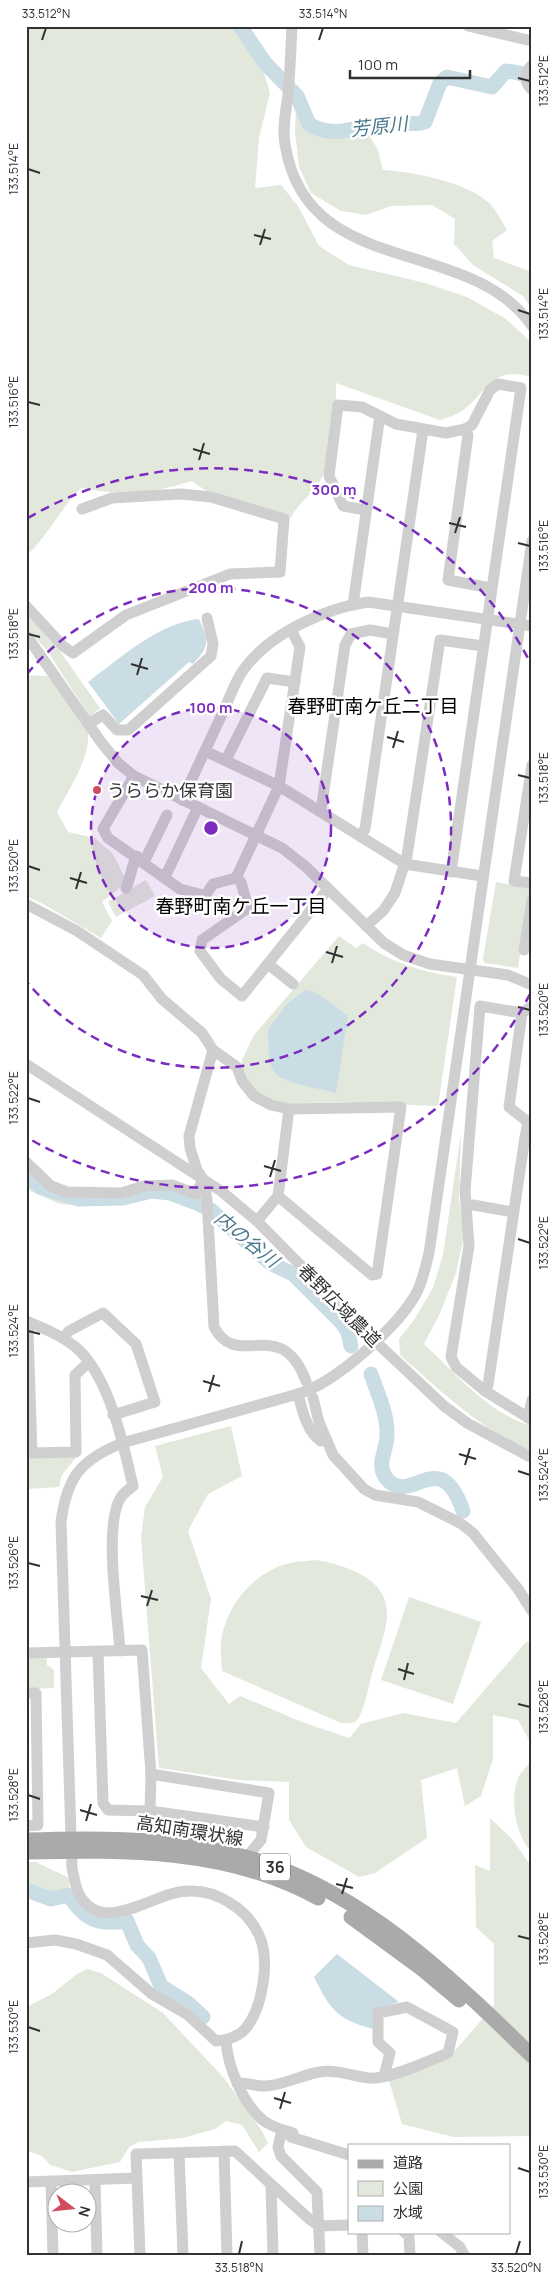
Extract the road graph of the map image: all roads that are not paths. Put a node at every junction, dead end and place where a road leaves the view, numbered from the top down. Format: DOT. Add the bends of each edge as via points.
graph roads {
  1 [pos="292,26"];
  2 [pos="468,26"];
  3 [pos="532,41"];
  4 [pos="528,71"];
  5 [pos="532,90"];
  6 [pos="532,326"];
  7 [pos="382,417"];
  8 [pos="466,429"];
  9 [pos="424,430"];
  10 [pos="82,509"];
  11 [pos="366,510"];
  12 [pos="532,541"];
  13 [pos="491,588"];
  14 [pos="353,604"];
  15 [pos="26,606"];
  16 [pos="398,607"];
  17 [pos="207,618"];
  18 [pos="487,620"];
  19 [pos="520,624"];
  20 [pos="532,626"];
  21 [pos="291,630"];
  22 [pos="393,634"];
  23 [pos="26,635"];
  24 [pos="483,646"];
  25 [pos="189,665"];
  26 [pos="295,682"];
  27 [pos="88,724"];
  28 [pos="135,724"];
  29 [pos="205,750"];
  30 [pos="226,760"];
  31 [pos="532,765"];
  32 [pos="134,776"];
  33 [pos="279,786"];
  34 [pos="182,800"];
  35 [pos="198,807"];
  36 [pos="319,811"];
  37 [pos="167,814"];
  38 [pos="256,834"];
  39 [pos="360,836"];
  40 [pos="140,859"];
  41 [pos="405,864"];
  42 [pos="451,872"];
  43 [pos="482,876"];
  44 [pos="163,877"];
  45 [pos="236,878"];
  46 [pos="532,883"];
  47 [pos="126,888"];
  48 [pos="328,889"];
  49 [pos="532,900"];
  50 [pos="26,904"];
  51 [pos="366,926"];
  52 [pos="524,950"];
  53 [pos="268,964"];
  54 [pos="470,970"];
  55 [pos="294,984"];
  56 [pos="532,985"];
  57 [pos="527,1010"];
  58 [pos="213,1050"];
  59 [pos="26,1064"];
  60 [pos="289,1109"];
  61 [pos="530,1121"];
  62 [pos="26,1162"];
  63 [pos="203,1179"];
  64 [pos="278,1196"];
  65 [pos="467,1206"];
  66 [pos="513,1212"];
  67 [pos="257,1221"];
  68 [pos="28,1322"];
  69 [pos="63,1338"];
  70 [pos="375,1341"];
  71 [pos="89,1362"];
  72 [pos="306,1382"];
  73 [pos="485,1391"];
  74 [pos="298,1394"];
  75 [pos="313,1398"];
  76 [pos="532,1400"];
  77 [pos="113,1415"];
  78 [pos="530,1419"];
  79 [pos="326,1440"];
  80 [pos="122,1443"];
  81 [pos="532,1458"];
  82 [pos="532,1611"];
  83 [pos="67,1651"];
  84 [pos="120,1651"];
  85 [pos="98,1652"];
  86 [pos="26,1653"];
  87 [pos="26,1693"];
  88 [pos="152,1774"];
  89 [pos="31,1786"];
  90 [pos="150,1811"];
  91 [pos="26,1826"];
  92 [pos="264,1827"];
  93 [pos="26,1840"];
  94 [pos="72,1845"];
  95 [pos="26,1852"];
  96 [pos="246,1858"];
  97 [pos="26,1944"];
  98 [pos="478,2010"];
  99 [pos="226,2040"];
  100 [pos="532,2056"];
  101 [pos="384,2076"];
  102 [pos="237,2083"];
  103 [pos="282,2130"];
  104 [pos="224,2152"];
  105 [pos="179,2153"];
  106 [pos="348,2155"];
  107 [pos="137,2178"];
  108 [pos="95,2180"];
  109 [pos="51,2181"];
  110 [pos="26,2182"];
  111 [pos="272,2185"];
  112 [pos="348,2225"];
  113 [pos="319,2226"];
  114 [pos="362,2234"];
  115 [pos="406,2234"];
  116 [pos="444,2234"];
  117 [pos="53,2255"];
  118 [pos="97,2255"];
  119 [pos="140,2255"];
  120 [pos="183,2255"];
  121 [pos="227,2255"];
  122 [pos="273,2255"];
  123 [pos="320,2255"];
  124 [pos="363,2255"];
  125 [pos="410,2255"];
  126 [pos="464,2255"];
  1 -- 6 [label="street" via="284,142 289,167 315,209 335,227 358,240 471,278 497,291 515,305"];
  2 -- 3 [label="street"];
  4 -- 5 [label="street" via="527,85"];
  7 -- 9 [label="street" via="396,424"];
  7 -- 11 [label="street" via="378,422"];
  7 -- 11 [label="street" via="362,407 338,405 329,476 343,506"];
  8 -- 9 [label="street" via="446,433"];
  8 -- 13 [label="street" via="468,435 448,580"];
  8 -- 13 [label="street" via="472,425 490,390 498,384 521,388"];
  9 -- 16 [label="street"];
  10 -- 15 [label="street" via="112,498 180,494 211,497 284,520 280,572 230,574 126,615 73,653"];
  11 -- 14 [label="street"];
  12 -- 19 [label="street"];
  13 -- 18 [label="street"];
  14 -- 16 [label="street" via="368,602"];
  14 -- 21 [label="street"];
  16 -- 18 [label="street"];
  16 -- 22 [label="street"];
  17 -- 28 [label="street" via="213,644 211,656"];
  18 -- 19 [label="street"];
  18 -- 24 [label="street"];
  19 -- 20 [label="street"];
  19 -- 43 [label="street"];
  21 -- 26 [label="street" via="300,647"];
  21 -- 29 [label="street" via="261,650 242,671"];
  22 -- 36 [label="street" via="370,630 351,634 345,645"];
  22 -- 39 [label="street" via="365,829"];
  23 -- 27 [label="street"];
  24 -- 41 [label="street" via="440,640"];
  24 -- 42 [label="street"];
  25 -- 28 [label="street" via="134,721"];
  26 -- 30 [label="street" via="267,678"];
  26 -- 33 [label="street"];
  27 -- 28 [label="street" via="103,715 118,730 128,730"];
  27 -- 32 [label="street" via="118,763"];
  29 -- 30 [label="street"];
  29 -- 34 [label="street"];
  30 -- 33 [label="street"];
  31 -- 46 [label="street" via="514,881"];
  32 -- 34 [label="street"];
  32 -- 40 [label="street" via="103,828 108,838"];
  33 -- 36 [label="street"];
  33 -- 38 [label="street"];
  34 -- 35 [label="street"];
  35 -- 38 [label="street"];
  35 -- 44 [label="street"];
  36 -- 39 [label="street"];
  37 -- 40 [label="street"];
  38 -- 45 [label="street"];
  38 -- 48 [label="street" via="282,848"];
  39 -- 41 [label="street"];
  40 -- 44 [label="street"];
  40 -- 47 [label="street" via="130,868"];
  41 -- 42 [label="street"];
  41 -- 51 [label="street" via="395,893 383,911"];
  42 -- 43 [label="street"];
  43 -- 54 [label="street"];
  44 -- 45 [label="street" via="180,889 203,895 213,884"];
  45 -- 53 [label="street" via="241,882 248,908 202,940 200,951 222,979 242,996"];
  48 -- 51 [label="street"];
  48 -- 53 [label="street"];
  49 -- 52 [label="street"];
  50 -- 58 [label="street" via="77,931 143,975 162,999 202,1034"];
  51 -- 54 [label="street" via="403,955 430,964"];
  53 -- 55 [label="street"];
  54 -- 56 [label="street" via="508,975"];
  54 -- 70 [label="street" via="424,1274 404,1311"];
  57 -- 61 [label="street" via="510,1107"];
  57 -- 65 [label="street" via="480,1006 465,1191"];
  58 -- 60 [label="street" via="238,1067 242,1081 254,1096 271,1105"];
  58 -- 63 [label="street" via="188,1136 197,1170"];
  59 -- 63 [label="street, 春野広域農道"];
  60 -- 64 [label="street"];
  60 -- 64 [label="street" via="401,1108 377,1274 372,1275"];
  61 -- 66 [label="street"];
  62 -- 63 [label="street" via="51,1186 67,1192 121,1193 144,1186 172,1185 196,1194"];
  63 -- 67 [label="street, 春野広域農道"];
  63 -- 72 [label="street" via="209,1214 214,1327 219,1336 237,1346 271,1345 282,1348 294,1357"];
  64 -- 67 [label="street"];
  65 -- 66 [label="street"];
  65 -- 73 [label="street" via="469,1246 451,1357 456,1367"];
  66 -- 73 [label="street"];
  67 -- 70 [label="street, 春野広域農道"];
  68 -- 69 [label="street"];
  68 -- 71 [label="street" via="32,1453 76,1452 75,1375"];
  69 -- 71 [label="street"];
  69 -- 77 [label="street" via="69,1331 104,1313 136,1344 155,1402"];
  70 -- 74 [label="street" via="324,1383"];
  70 -- 81 [label="street, 春野広域農道" via="444,1406 466,1422"];
  71 -- 77 [label="street" via="101,1381"];
  73 -- 78 [label="street"];
  74 -- 79 [label="street" via="316,1438"];
  74 -- 80 [label="street"];
  75 -- 79 [label="street"];
  76 -- 78 [label="street"];
  77 -- 80 [label="street"];
  79 -- 82 [label="street" via="333,1455 364,1489 375,1495 418,1502 473,1533"];
  80 -- 83 [label="street" via="90,1459 78,1471 64,1502"];
  80 -- 84 [label="street" via="133,1486 122,1496 113,1530"];
  83 -- 85 [label="street"];
  83 -- 86 [label="street"];
  83 -- 94 [label="street"];
  84 -- 85 [label="street"];
  84 -- 88 [label="street" via="142,1650"];
  85 -- 90 [label="street" via="103,1804 108,1810"];
  87 -- 89 [label="street" via="36,1693"];
  88 -- 90 [label="street"];
  88 -- 92 [label="street" via="269,1793"];
  89 -- 91 [label="street" via="38,1825"];
  90 -- 92 [label="street"];
  92 -- 96 [label="street" via="262,1840"];
  93 -- 94 [label="main road, 高知南環状線 / 36"];
  94 -- 95 [label="main road, 高知南環状線 / 36"];
  94 -- 96 [label="main road, 高知南環状線 / 36" via="163,1842"];
  94 -- 98 [label="main road, 高知南環状線 / 36" via="205,1859 280,1880 352,1918"];
  94 -- 99 [label="street" via="72,1868 79,1894 90,1907 105,1913 133,1910 179,1892 199,1892 216,1895 248,1916 264,1949 262,1989 246,2028"];
  96 -- 98 [label="main road, 高知南環状線 / 36" via="284,1870 373,1919 429,1960"];
  97 -- 99 [label="street" via="55,1940 107,1955 152,1994 188,2015 207,2035 216,2041"];
  98 -- 100 [label="main road, 36"];
  99 -- 102 [label="street" via="227,2059"];
  101 -- 101 [label="street" via="448,2053 453,2032 407,2007 378,2013 378,2042 390,2053"];
  101 -- 102 [label="street" via="375,2079 334,2071 264,2086"];
  102 -- 103 [label="street" via="263,2120"];
  103 -- 106 [label="street" via="293,2133 292,2137 300,2140"];
  103 -- 113 [label="street" via="278,2147 281,2156 317,2192"];
  104 -- 105 [label="street"];
  104 -- 111 [label="street" via="235,2151"];
  104 -- 121 [label="street"];
  105 -- 107 [label="street" via="136,2154"];
  105 -- 120 [label="street"];
  107 -- 108 [label="street"];
  107 -- 119 [label="street"];
  108 -- 109 [label="street"];
  108 -- 118 [label="street"];
  109 -- 110 [label="street"];
  109 -- 117 [label="street"];
  111 -- 113 [label="street"];
  111 -- 122 [label="street"];
  112 -- 113 [label="street"];
  113 -- 123 [label="street"];
  114 -- 124 [label="street"];
  115 -- 125 [label="street"];
  116 -- 126 [label="street" via="460,2247"];
}
